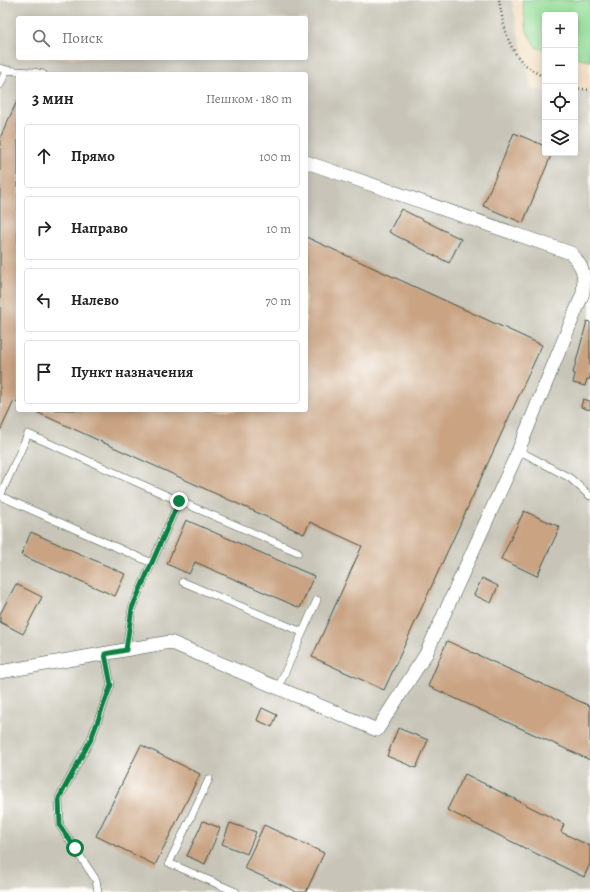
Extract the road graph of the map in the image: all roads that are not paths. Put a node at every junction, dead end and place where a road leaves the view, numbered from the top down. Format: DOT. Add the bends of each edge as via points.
graph roads {
  1 [pos="3,70"];
  2 [pos="23,72"];
  3 [pos="0,85"];
  4 [pos="308,163"];
  5 [pos="518,450"];
  6 [pos="590,496"];
  7 [pos="179,501"];
  8 [pos="298,552"];
  9 [pos="152,563"];
  10 [pos="183,582"];
  11 [pos="317,600"];
  12 [pos="302,632"];
  13 [pos="126,650"];
  14 [pos="105,654"];
  15 [pos="0,672"];
  16 [pos="278,688"];
  17 [pos="209,779"];
  18 [pos="98,892"];
  19 [pos="236,892"];
  1 -- 2 [label="lane"];
  1 -- 3 [label="lane"];
  4 -- 5 [label="street" via="571,253 580,264 584,276 583,293"];
  5 -- 6 [label="lane" via="570,478"];
  5 -- 16 [label="street" via="426,654 377,730"];
  7 -- 8 [label="lane"];
  7 -- 9 [label="lane"];
  7 -- 9 [label="lane" via="28,434 0,496"];
  9 -- 13 [label="lane" via="132,608"];
  10 -- 12 [label="lane"];
  11 -- 12 [label="lane"];
  12 -- 16 [label="lane"];
  13 -- 14 [label="street"];
  13 -- 16 [label="street" via="170,642"];
  14 -- 15 [label="street"];
  14 -- 18 [label="lane" via="111,685 91,739 59,798 60,826 96,880"];
  17 -- 19 [label="lane" via="169,863"];
}
